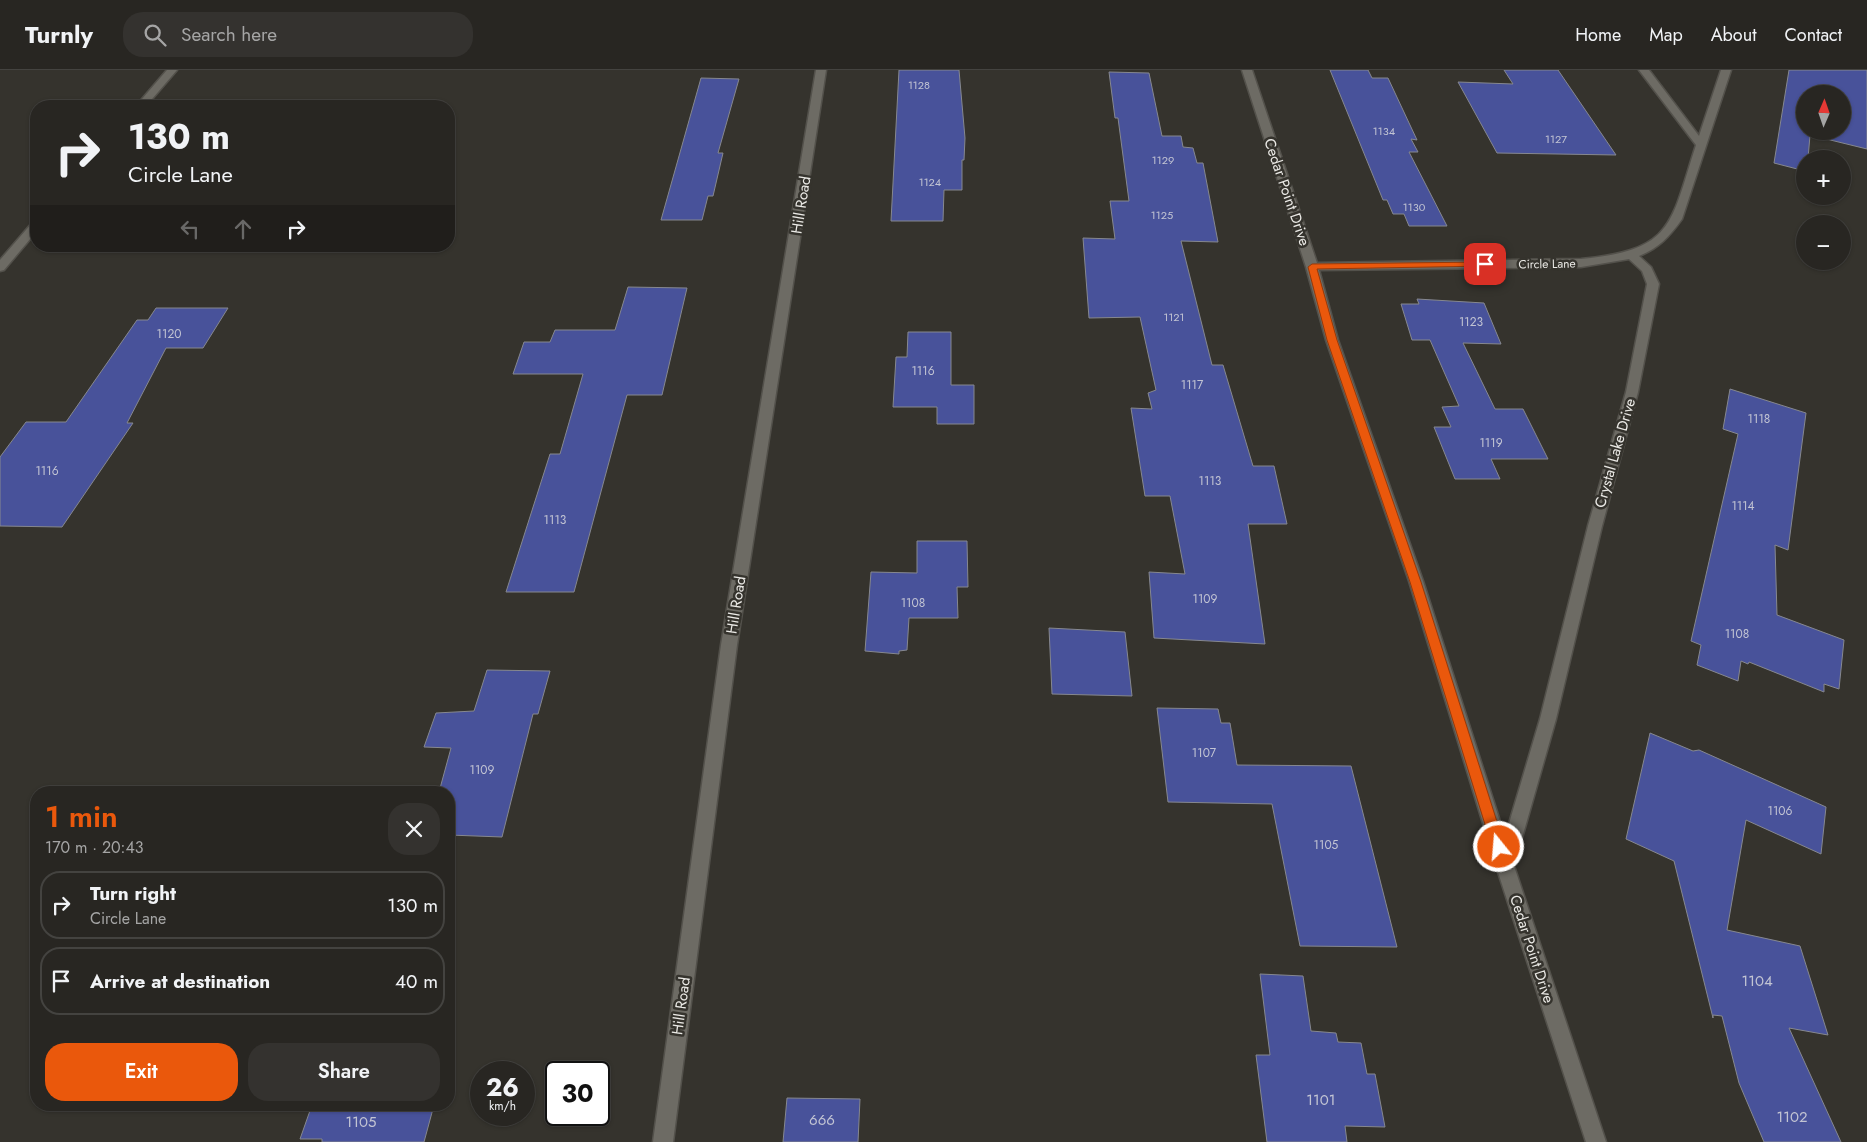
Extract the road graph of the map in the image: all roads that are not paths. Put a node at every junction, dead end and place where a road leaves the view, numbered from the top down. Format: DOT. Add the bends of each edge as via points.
graph roads {
  1 [pos="172,70"];
  2 [pos="821,70"];
  3 [pos="1247,70"];
  4 [pos="1644,70"];
  5 [pos="1726,70"];
  6 [pos="146,100"];
  7 [pos="1702,146"];
  8 [pos="30,232"];
  9 [pos="1631,254"];
  10 [pos="0,267"];
  11 [pos="1312,267"];
  12 [pos="1504,866"];
  13 [pos="663,1142"];
  14 [pos="1596,1142"];
  1 -- 6 [label="street"];
  2 -- 13 [label="street, Hill Road" via="729,645"];
  3 -- 11 [label="street, Cedar Point Drive"];
  4 -- 7 [label="street"];
  5 -- 7 [label="street"];
  7 -- 9 [label="street" via="1677,219 1666,235"];
  8 -- 10 [label="street"];
  9 -- 11 [label="street, Circle Lane" via="1581,263"];
  9 -- 12 [label="street, Crystal Lake Drive" via="1647,270 1652,284 1632,392 1548,719"];
  11 -- 12 [label="street, Cedar Point Drive" via="1332,340 1416,582"];
  12 -- 14 [label="street, Cedar Point Drive"];
}
